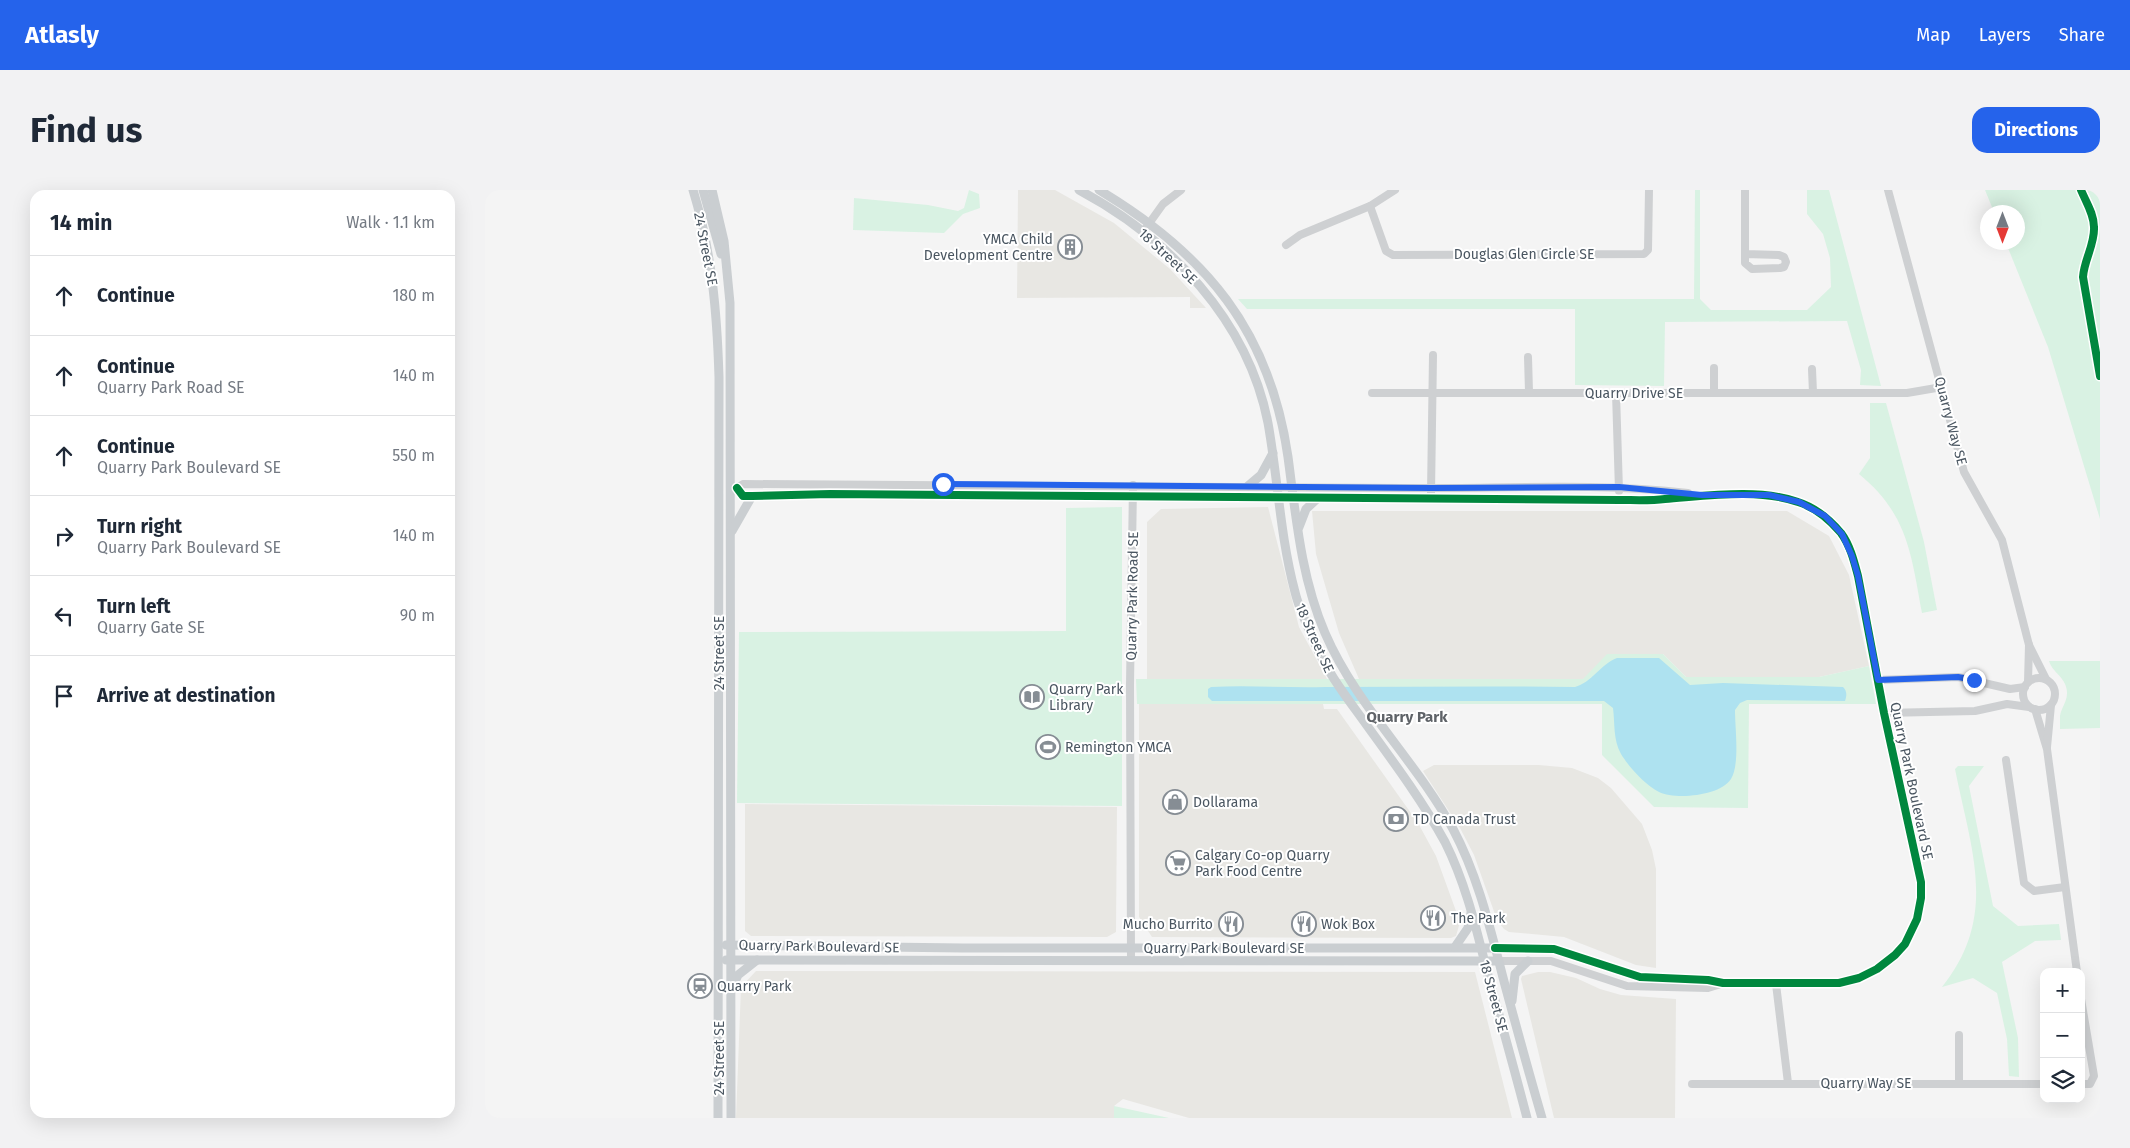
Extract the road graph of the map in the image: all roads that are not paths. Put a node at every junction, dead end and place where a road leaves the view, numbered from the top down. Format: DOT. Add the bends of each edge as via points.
graph roads {
  1 [pos="693,190"];
  2 [pos="703,190"];
  3 [pos="712,190"];
  4 [pos="1079,190"];
  5 [pos="1099,190"];
  6 [pos="1181,190"];
  7 [pos="1395,190"];
  8 [pos="1649,190"];
  9 [pos="1745,190"];
  10 [pos="1888,190"];
  11 [pos="1370,206"];
  12 [pos="1150,222"];
  13 [pos="1143,232"];
  14 [pos="1286,245"];
  15 [pos="1745,254"];
  16 [pos="727,265"];
  17 [pos="1433,355"];
  18 [pos="1528,357"];
  19 [pos="1713,368"];
  20 [pos="1811,369"];
  21 [pos="1942,388"];
  22 [pos="1432,392"];
  23 [pos="1529,392"];
  24 [pos="1616,392"];
  25 [pos="1372,393"];
  26 [pos="1714,393"];
  27 [pos="1813,393"];
  28 [pos="1273,453"];
  29 [pos="971,484"];
  30 [pos="1133,485"];
  31 [pos="1248,486"];
  32 [pos="1291,486"];
  33 [pos="1277,487"];
  34 [pos="1619,487"];
  35 [pos="734,488"];
  36 [pos="1432,488"];
  37 [pos="1702,495"];
  38 [pos="752,496"];
  39 [pos="971,496"];
  40 [pos="1134,496"];
  41 [pos="1278,497"];
  42 [pos="1294,498"];
  43 [pos="1318,498"];
  44 [pos="1430,499"];
  45 [pos="1619,500"];
  46 [pos="1298,532"];
  47 [pos="731,533"];
  48 [pos="2029,645"];
  49 [pos="1878,680"];
  50 [pos="2046,680"];
  51 [pos="2027,684"];
  52 [pos="2051,705"];
  53 [pos="2032,708"];
  54 [pos="1884,713"];
  55 [pos="2047,749"];
  56 [pos="2006,760"];
  57 [pos="2065,887"];
  58 [pos="1472,910"];
  59 [pos="719,944"];
  60 [pos="732,945"];
  61 [pos="1131,947"];
  62 [pos="1455,947"];
  63 [pos="1481,947"];
  64 [pos="1495,948"];
  65 [pos="719,960"];
  66 [pos="732,960"];
  67 [pos="757,960"];
  68 [pos="1131,960"];
  69 [pos="1485,960"];
  70 [pos="1499,961"];
  71 [pos="1527,961"];
  72 [pos="2076,968"];
  73 [pos="1723,983"];
  74 [pos="1776,984"];
  75 [pos="732,988"];
  76 [pos="1512,1011"];
  77 [pos="2083,1013"];
  78 [pos="1959,1035"];
  79 [pos="1788,1083"];
  80 [pos="1692,1084"];
  81 [pos="1959,1084"];
  82 [pos="2040,1084"];
  83 [pos="2085,1084"];
  84 [pos="719,1118"];
  85 [pos="731,1118"];
  86 [pos="1527,1118"];
  87 [pos="1542,1118"];
  1 -- 59 [label="main road, 24 Street SE" via="707,242 717,324"];
  2 -- 16 [label="main road"];
  3 -- 16 [label="main road, 24 Street SE" via="720,217"];
  4 -- 13 [label="main road, 18 Street SE"];
  5 -- 12 [label="main road, 18 Street SE"];
  6 -- 12 [label="street" via="1163,204"];
  7 -- 11 [label="street"];
  8 -- 11 [label="street, Douglas Glen Circle SE" via="1648,250 1644,254 1393,255 1386,251"];
  9 -- 15 [label="street"];
  10 -- 21 [label="street, Quarry Way SE"];
  11 -- 14 [label="street"];
  12 -- 13 [label="street"];
  12 -- 32 [label="main road, 18 Street SE" via="1206,273 1233,307 1253,342 1278,404"];
  13 -- 28 [label="main road, 18 Street SE" via="1191,275 1230,326 1255,379"];
  15 -- 15 [label="street" via="1745,263 1752,268 1780,268 1786,262 1779,255"];
  16 -- 35 [label="main road, 24 Street SE"];
  17 -- 22 [label="street"];
  18 -- 23 [label="street"];
  19 -- 26 [label="street"];
  20 -- 27 [label="street"];
  21 -- 27 [label="street, Quarry Drive SE" via="1907,393"];
  21 -- 48 [label="street, Quarry Way SE" via="1964,472 2002,540"];
  22 -- 23 [label="street, Quarry Drive SE"];
  22 -- 25 [label="street, Quarry Drive SE"];
  22 -- 36 [label="street"];
  23 -- 24 [label="street, Quarry Drive SE"];
  24 -- 26 [label="street, Quarry Drive SE"];
  24 -- 34 [label="street"];
  26 -- 27 [label="street, Quarry Drive SE"];
  28 -- 31 [label="main road" via="1261,475"];
  28 -- 33 [label="main road, 18 Street SE"];
  29 -- 30 [label="street"];
  29 -- 35 [label="street" via="743,484"];
  29 -- 39 [label="street"];
  30 -- 31 [label="street"];
  30 -- 40 [label="street, Quarry Park Road SE"];
  31 -- 33 [label="street"];
  32 -- 33 [label="street, Quarry Park Boulevard SE"];
  32 -- 36 [label="street, Quarry Park Boulevard SE"];
  32 -- 42 [label="main road, 18 Street SE"];
  33 -- 41 [label="main road, 18 Street SE"];
  34 -- 36 [label="street, Quarry Park Boulevard SE"];
  34 -- 37 [label="street, Quarry Park Boulevard SE"];
  34 -- 45 [label="street"];
  35 -- 38 [label="street" via="743,496"];
  35 -- 47 [label="main road, 24 Street SE"];
  36 -- 44 [label="street"];
  37 -- 45 [label="street, Quarry Park Boulevard SE" via="1663,500"];
  37 -- 49 [label="street, Quarry Park Boulevard SE" via="1769,495 1799,502 1825,516 1842,534 1852,556"];
  38 -- 39 [label="street"];
  38 -- 47 [label="main road"];
  39 -- 40 [label="street"];
  40 -- 41 [label="street"];
  40 -- 61 [label="street, Quarry Park Road SE" via="1130,685"];
  41 -- 42 [label="street, Quarry Park Boulevard SE"];
  41 -- 58 [label="main road, 18 Street SE" via="1295,594 1315,645 1346,698 1429,814 1458,871"];
  42 -- 43 [label="street, Quarry Park Boulevard SE"];
  42 -- 46 [label="main road, 18 Street SE"];
  43 -- 44 [label="street, Quarry Park Boulevard SE"];
  43 -- 46 [label="main road" via="1303,514"];
  44 -- 45 [label="street, Quarry Park Boulevard SE"];
  46 -- 64 [label="main road, 18 Street SE" via="1308,586 1326,637 1453,830 1476,880"];
  47 -- 60 [label="main road, 24 Street SE"];
  48 -- 50 [label="street, Quarry Way SE"];
  48 -- 51 [label="street, Quarry Way SE"];
  49 -- 51 [label="street" via="1958,677 2011,689"];
  49 -- 54 [label="street, Quarry Park Boulevard SE"];
  50 -- 51 [label="street" via="2037,678"];
  50 -- 52 [label="street" via="2055,691"];
  51 -- 53 [label="street" via="2023,698"];
  52 -- 53 [label="street" via="2044,709"];
  52 -- 55 [label="street"];
  53 -- 54 [label="street" via="2007,704 1975,711"];
  53 -- 55 [label="street"];
  54 -- 74 [label="street, Quarry Park Boulevard SE" via="1921,882 1921,898 1912,931 1895,955 1859,978 1839,982"];
  55 -- 57 [label="street"];
  56 -- 57 [label="street" via="2024,883 2034,891"];
  57 -- 72 [label="street"];
  58 -- 62 [label="main road" via="1469,928"];
  58 -- 63 [label="main road, 18 Street SE"];
  59 -- 60 [label="main road, Quarry Park Boulevard SE"];
  59 -- 65 [label="main road, 24 Street SE"];
  60 -- 61 [label="main road, Quarry Park Boulevard SE"];
  60 -- 66 [label="main road, 24 Street SE"];
  61 -- 62 [label="main road, Quarry Park Boulevard SE"];
  61 -- 68 [label="street, Quarry Park Road SE"];
  62 -- 63 [label="main road, Quarry Park Boulevard SE"];
  63 -- 64 [label="main road, Quarry Park Boulevard SE"];
  63 -- 69 [label="main road, 18 Street SE"];
  64 -- 70 [label="main road, 18 Street SE"];
  64 -- 73 [label="street, Quarry Park Boulevard SE" via="1554,949 1641,977"];
  65 -- 66 [label="main road, Quarry Park Boulevard SE"];
  65 -- 84 [label="main road, 24 Street SE"];
  66 -- 67 [label="main road, Quarry Park Boulevard SE"];
  66 -- 75 [label="main road, 24 Street SE"];
  67 -- 68 [label="main road, Quarry Park Boulevard SE"];
  67 -- 75 [label="main road" via="738,975"];
  68 -- 69 [label="main road, Quarry Park Boulevard SE"];
  69 -- 70 [label="main road, Quarry Park Boulevard SE"];
  69 -- 86 [label="main road, 18 Street SE"];
  70 -- 71 [label="street, Quarry Park Boulevard SE"];
  70 -- 76 [label="main road, 18 Street SE"];
  71 -- 73 [label="street, Quarry Park Boulevard SE" via="1551,961 1627,986 1708,988"];
  71 -- 76 [label="main road" via="1515,974"];
  73 -- 74 [label="street, Quarry Park Boulevard SE"];
  74 -- 79 [label="street"];
  75 -- 85 [label="main road, 24 Street SE"];
  76 -- 87 [label="main road, 18 Street SE"];
  77 -- 83 [label="street" via="2094,1076 2090,1084"];
  78 -- 81 [label="street"];
  79 -- 80 [label="street, Quarry Way SE"];
  79 -- 81 [label="street, Quarry Way SE"];
  81 -- 82 [label="street, Quarry Way SE"];
}
